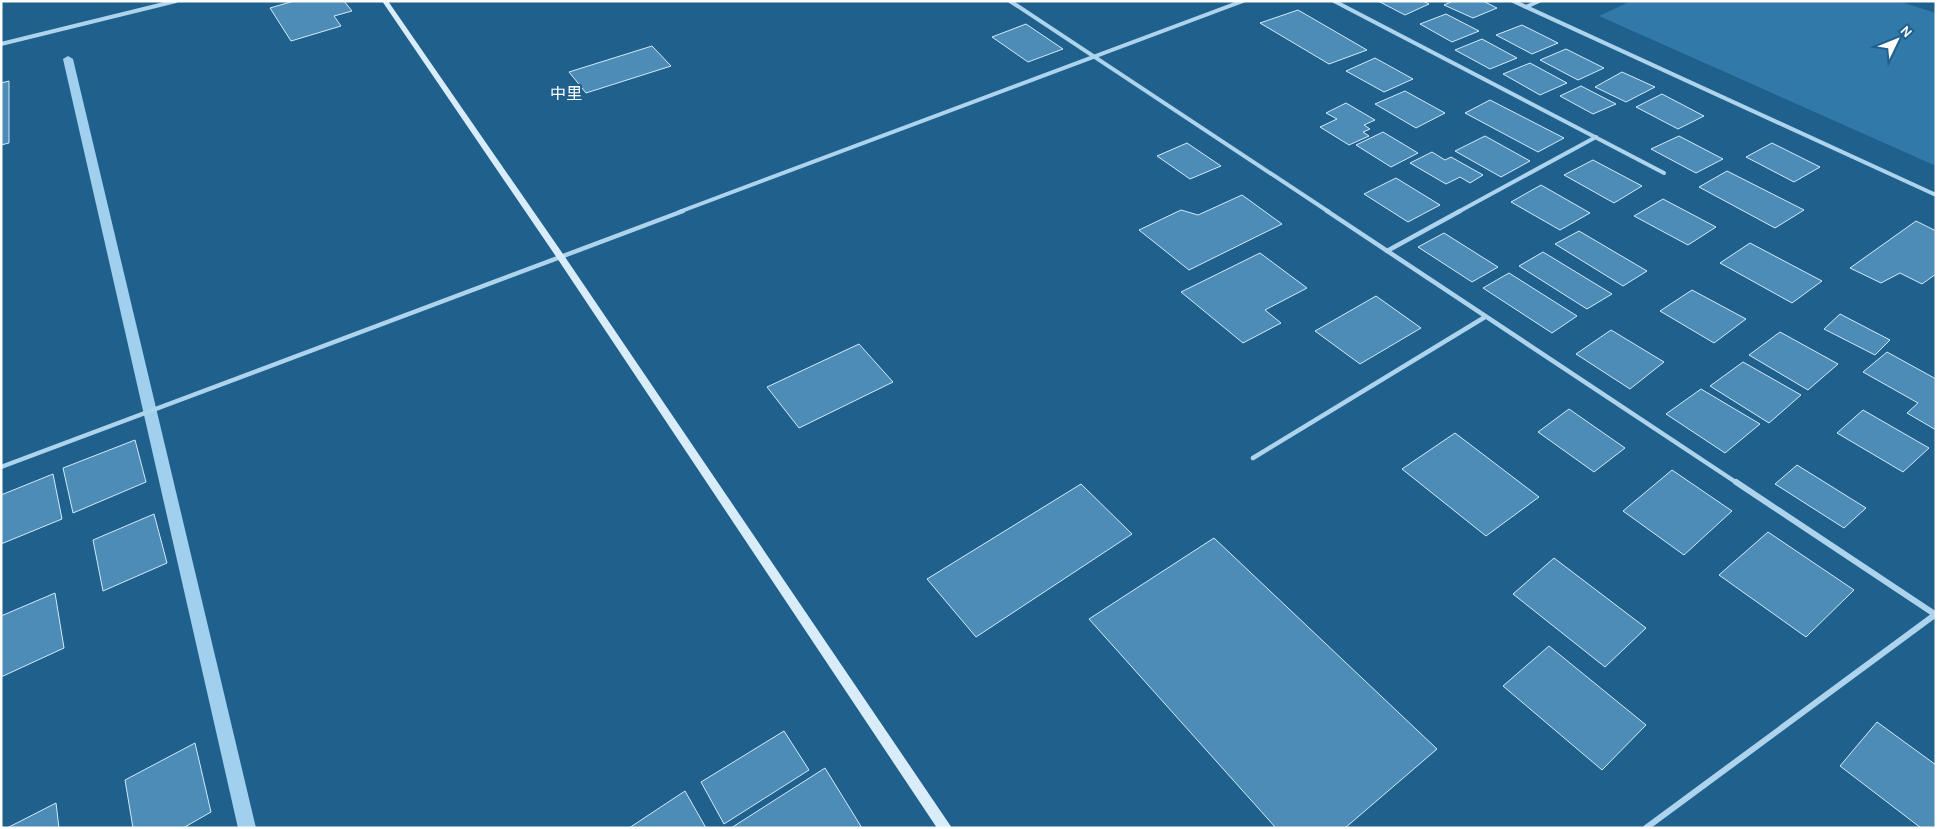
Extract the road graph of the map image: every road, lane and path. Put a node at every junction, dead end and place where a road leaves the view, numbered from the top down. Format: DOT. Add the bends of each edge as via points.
graph roads {
  1 [pos="176,1"];
  2 [pos="385,1"];
  3 [pos="1010,1"];
  4 [pos="1243,1"];
  5 [pos="1334,1"];
  6 [pos="1513,1"];
  7 [pos="1539,1"];
  8 [pos="1526,7"];
  9 [pos="1,44"];
  10 [pos="1095,58"];
  11 [pos="1596,137"];
  12 [pos="1664,173"];
  13 [pos="1936,195"];
  14 [pos="1387,251"];
  15 [pos="560,256"];
  16 [pos="1485,317"];
  17 [pos="1253,458"];
  18 [pos="1,467"];
  19 [pos="1936,615"];
  20 [pos="945,828"];
  21 [pos="1646,828"];
  1 -- 9 [label="street"];
  2 -- 15 [label="street"];
  3 -- 10 [label="street"];
  4 -- 10 [label="street"];
  5 -- 11 [label="street"];
  6 -- 8 [label="street"];
  7 -- 8 [label="street"];
  8 -- 13 [label="street"];
  10 -- 14 [label="street"];
  10 -- 15 [label="street"];
  11 -- 12 [label="street"];
  11 -- 14 [label="street"];
  14 -- 16 [label="street"];
  15 -- 18 [label="street"];
  15 -- 20 [label="street"];
  16 -- 17 [label="street"];
  16 -- 19 [label="street"];
  19 -- 21 [label="street"];
}
